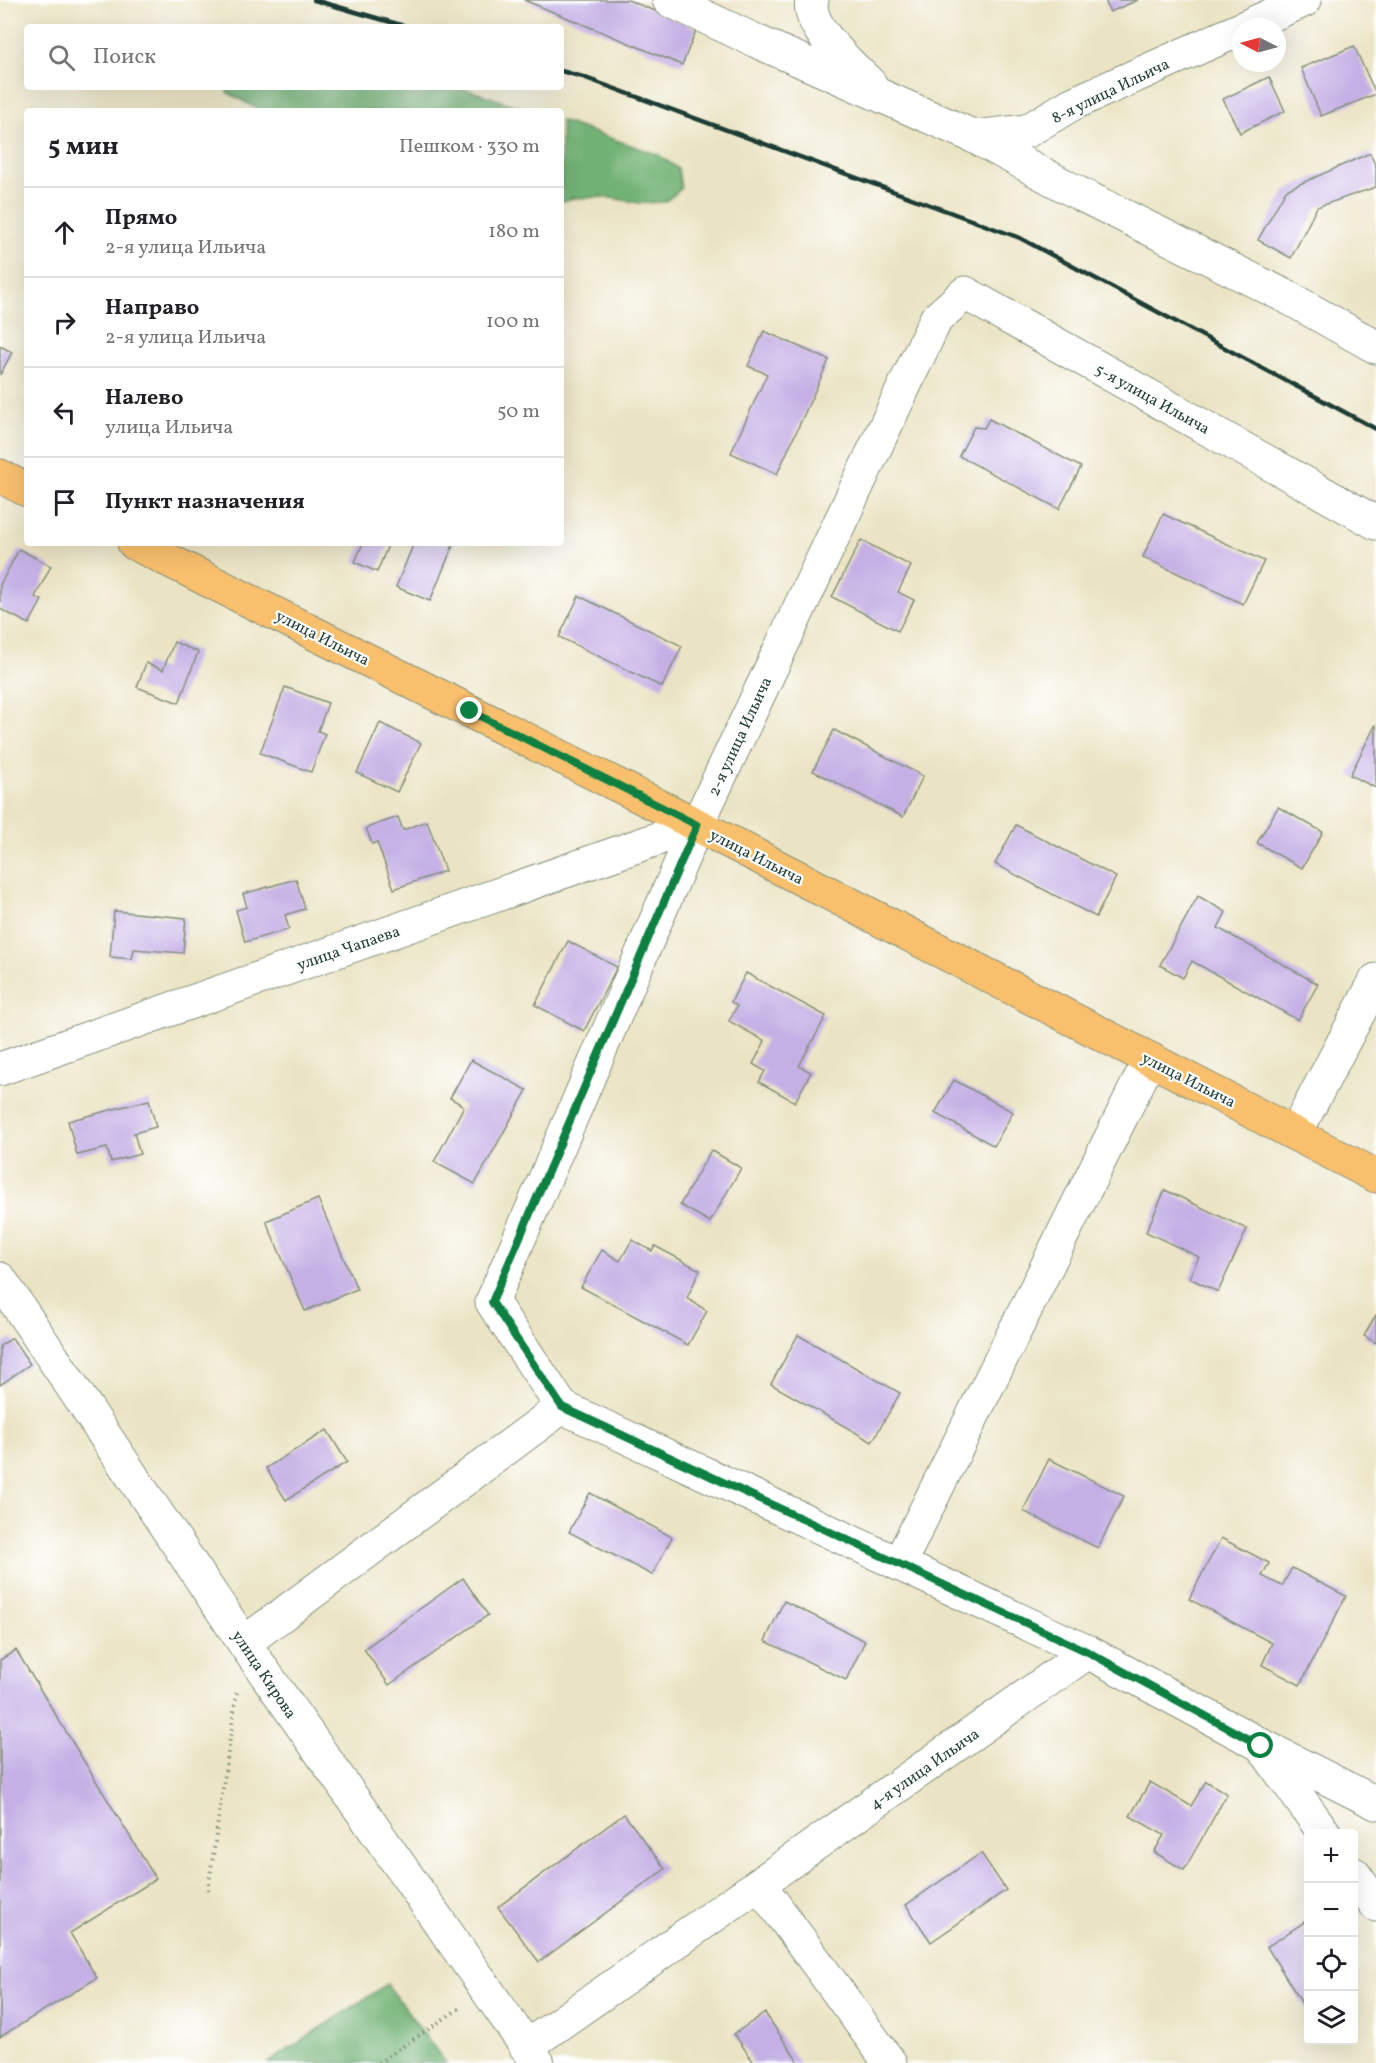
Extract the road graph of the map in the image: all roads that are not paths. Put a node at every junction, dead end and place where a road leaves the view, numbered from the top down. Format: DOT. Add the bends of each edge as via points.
graph roads {
  1 [pos="669,0"];
  2 [pos="812,0"];
  3 [pos="1305,0"];
  4 [pos="1265,18"];
  5 [pos="1232,33"];
  6 [pos="882,96"];
  7 [pos="975,137"];
  8 [pos="936,319"];
  9 [pos="1376,347"];
  10 [pos="0,476"];
  11 [pos="24,488"];
  12 [pos="1376,523"];
  13 [pos="140,546"];
  14 [pos="697,825"];
  15 [pos="1376,980"];
  16 [pos="1150,1059"];
  17 [pos="0,1069"];
  18 [pos="1295,1134"];
  19 [pos="1376,1176"];
  20 [pos="0,1279"];
  21 [pos="562,1407"];
  22 [pos="899,1563"];
  23 [pos="244,1643"];
  24 [pos="1088,1652"];
  25 [pos="1261,1746"];
  26 [pos="1376,1803"];
  27 [pos="1321,1829"];
  28 [pos="1358,1881"];
  29 [pos="759,1884"];
  30 [pos="1376,1905"];
  31 [pos="532,2055"];
  32 [pos="890,2063"];
  1 -- 6 [label="street"];
  2 -- 6 [label="street" via="810,6 822,34"];
  3 -- 4 [label="street, 8-я улица Ильича"];
  5 -- 7 [label="street, 8-я улица Ильича" via="1072,104 1027,131"];
  6 -- 7 [label="street"];
  7 -- 9 [label="street"];
  8 -- 12 [label="street, 5-я улица Ильича" via="965,293"];
  8 -- 14 [label="street, 2-я улица Ильича"];
  10 -- 11 [label="main road"];
  13 -- 14 [label="main road, улица Ильича"];
  14 -- 16 [label="main road, улица Ильича"];
  14 -- 17 [label="street, улица Чапаева"];
  14 -- 21 [label="street, 2-я улица Ильича" via="492,1302"];
  15 -- 18 [label="street"];
  16 -- 18 [label="main road, улица Ильича"];
  16 -- 22 [label="street"];
  18 -- 19 [label="main road, улица Ильича"];
  20 -- 23 [label="street, улица Кирова"];
  21 -- 22 [label="street"];
  21 -- 23 [label="street"];
  22 -- 24 [label="street"];
  23 -- 31 [label="street, улица Кирова"];
  24 -- 25 [label="street"];
  24 -- 29 [label="street, 4-я улица Ильича"];
  25 -- 26 [label="street"];
  25 -- 27 [label="street"];
  28 -- 30 [label="street"];
  29 -- 31 [label="street, 4-я улица Ильича"];
  29 -- 32 [label="street"];
}
